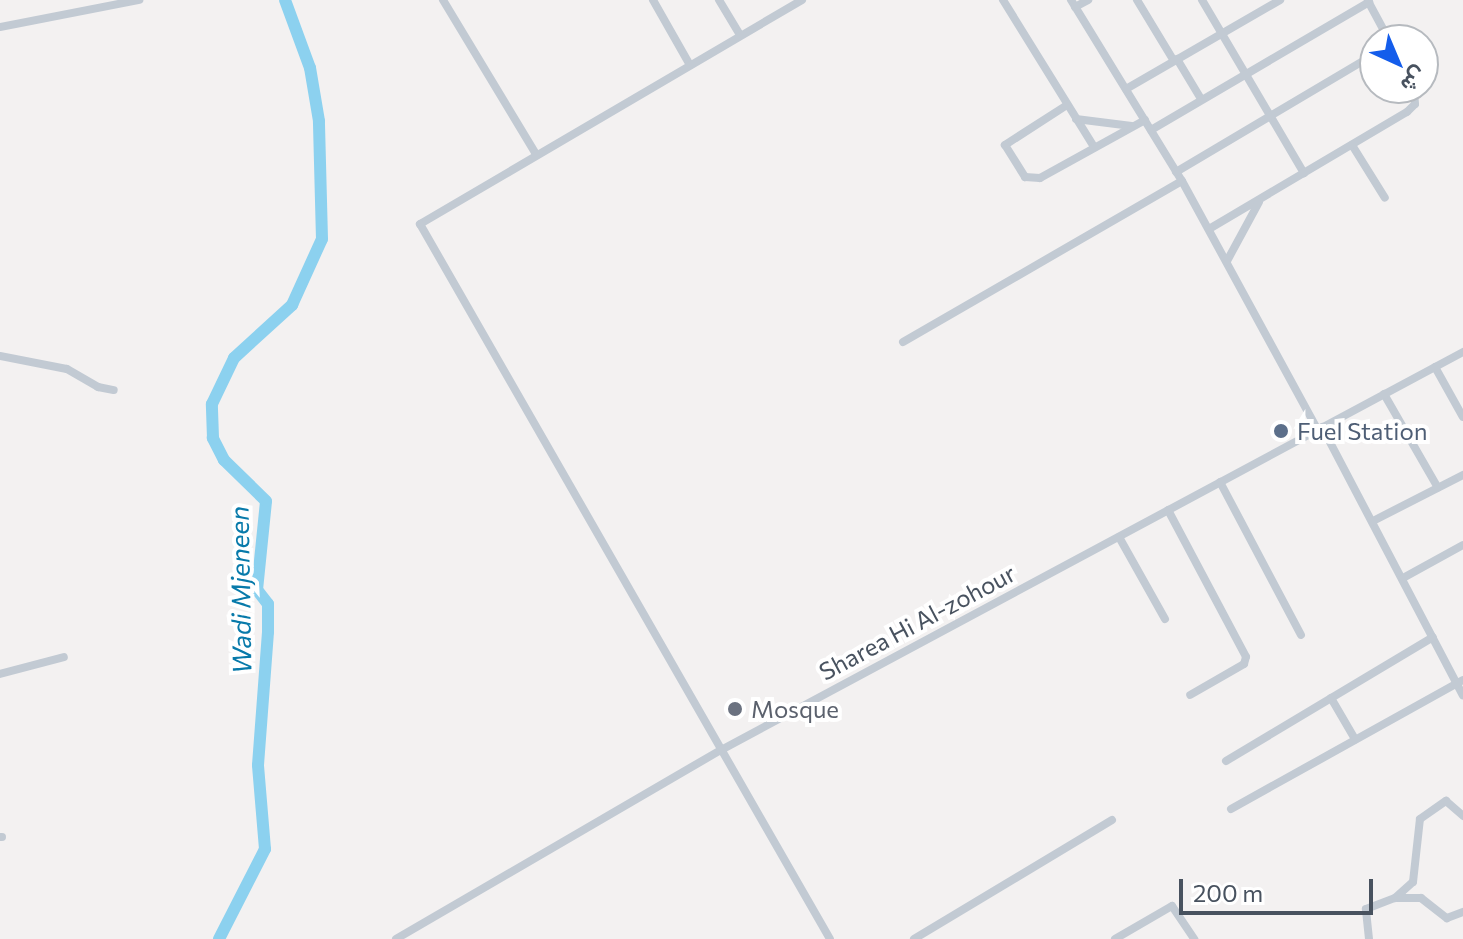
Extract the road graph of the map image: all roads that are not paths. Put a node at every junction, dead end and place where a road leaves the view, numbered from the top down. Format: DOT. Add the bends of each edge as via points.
graph roads {
  1 [pos="139,0"];
  2 [pos="443,0"];
  3 [pos="653,0"];
  4 [pos="719,0"];
  5 [pos="802,0"];
  6 [pos="1003,0"];
  7 [pos="1088,0"];
  8 [pos="1137,0"];
  9 [pos="1202,0"];
  10 [pos="1280,0"];
  11 [pos="1368,1"];
  12 [pos="790,3"];
  13 [pos="1073,4"];
  14 [pos="1380,24"];
  15 [pos="0,27"];
  16 [pos="740,35"];
  17 [pos="1222,35"];
  18 [pos="1175,60"];
  19 [pos="1359,63"];
  20 [pos="690,65"];
  21 [pos="1246,74"];
  22 [pos="1126,89"];
  23 [pos="1201,99"];
  24 [pos="1412,104"];
  25 [pos="1067,105"];
  26 [pos="1270,116"];
  27 [pos="1076,119"];
  28 [pos="1145,120"];
  29 [pos="1133,126"];
  30 [pos="1151,130"];
  31 [pos="1352,145"];
  32 [pos="1094,147"];
  33 [pos="536,154"];
  34 [pos="1176,172"];
  35 [pos="1304,173"];
  36 [pos="1182,181"];
  37 [pos="1385,198"];
  38 [pos="1259,200"];
  39 [pos="1209,229"];
  40 [pos="1227,261"];
  41 [pos="903,342"];
  42 [pos="1463,352"];
  43 [pos="0,356"];
  44 [pos="1435,367"];
  45 [pos="114,390"];
  46 [pos="1384,394"];
  47 [pos="1463,417"];
  48 [pos="1320,428"];
  49 [pos="1463,475"];
  50 [pos="1220,482"];
  51 [pos="1438,488"];
  52 [pos="1168,510"];
  53 [pos="1373,521"];
  54 [pos="1119,537"];
  55 [pos="1463,545"];
  56 [pos="1403,578"];
  57 [pos="1165,619"];
  58 [pos="1301,635"];
  59 [pos="1433,637"];
  60 [pos="64,657"];
  61 [pos="0,674"];
  62 [pos="1460,681"];
  63 [pos="1190,695"];
  64 [pos="1463,695"];
  65 [pos="1331,698"];
  66 [pos="1355,739"];
  67 [pos="723,749"];
  68 [pos="1226,761"];
  69 [pos="1231,809"];
  70 [pos="1463,816"];
  71 [pos="1112,820"];
  72 [pos="1395,898"];
  73 [pos="1463,912"];
  74 [pos="396,939"];
  75 [pos="830,939"];
  76 [pos="914,939"];
  77 [pos="1115,939"];
  78 [pos="1194,939"];
  79 [pos="1369,939"];
  1 -- 15 [label="street"];
  2 -- 33 [label="street"];
  3 -- 20 [label="street"];
  4 -- 16 [label="street"];
  5 -- 12 [label="street"];
  6 -- 25 [label="street"];
  7 -- 13 [label="street"];
  8 -- 18 [label="street"];
  9 -- 17 [label="street"];
  10 -- 17 [label="street"];
  11 -- 14 [label="street"];
  11 -- 21 [label="street"];
  12 -- 16 [label="street"];
  13 -- 22 [label="street"];
  16 -- 20 [label="street"];
  17 -- 18 [label="street"];
  17 -- 21 [label="street"];
  18 -- 22 [label="street"];
  18 -- 23 [label="street"];
  19 -- 26 [label="street"];
  20 -- 33 [label="street"];
  21 -- 23 [label="street"];
  21 -- 26 [label="street"];
  22 -- 28 [label="street"];
  23 -- 30 [label="street"];
  24 -- 31 [label="street"];
  25 -- 27 [label="street"];
  25 -- 32 [label="street" via="1005,149 1025,177 1034,180"];
  26 -- 34 [label="street"];
  26 -- 35 [label="street"];
  27 -- 29 [label="street"];
  27 -- 32 [label="street"];
  28 -- 29 [label="street"];
  28 -- 30 [label="street"];
  29 -- 32 [label="street"];
  30 -- 34 [label="street"];
  31 -- 35 [label="street"];
  31 -- 37 [label="street"];
  33 -- 67 [label="street" via="420,224"];
  34 -- 36 [label="street"];
  35 -- 38 [label="street"];
  36 -- 39 [label="street"];
  36 -- 41 [label="street"];
  38 -- 39 [label="street"];
  38 -- 40 [label="street"];
  39 -- 40 [label="street"];
  40 -- 48 [label="street"];
  42 -- 44 [label="street, Sharea Hi Al-zohour"];
  43 -- 45 [label="street" via="67,369"];
  44 -- 46 [label="street, Sharea Hi Al-zohour"];
  44 -- 47 [label="street"];
  46 -- 48 [label="street, Sharea Hi Al-zohour"];
  46 -- 51 [label="street"];
  48 -- 50 [label="street, Sharea Hi Al-zohour"];
  48 -- 53 [label="street"];
  49 -- 51 [label="street"];
  50 -- 52 [label="street, Sharea Hi Al-zohour"];
  50 -- 58 [label="street"];
  51 -- 53 [label="street"];
  52 -- 54 [label="street, Sharea Hi Al-zohour"];
  52 -- 63 [label="street" via="1246,657 1244,664"];
  53 -- 56 [label="street"];
  54 -- 57 [label="street"];
  54 -- 67 [label="street, Sharea Hi Al-zohour"];
  55 -- 56 [label="street"];
  56 -- 59 [label="street"];
  59 -- 62 [label="street"];
  59 -- 65 [label="street"];
  60 -- 61 [label="street"];
  62 -- 64 [label="street"];
  62 -- 66 [label="street"];
  65 -- 66 [label="street"];
  65 -- 68 [label="street"];
  66 -- 69 [label="street"];
  67 -- 74 [label="street, Sharea Hi Al-zohour"];
  67 -- 75 [label="street"];
  70 -- 72 [label="street" via="1446,801 1420,819 1413,882"];
  71 -- 76 [label="street"];
  72 -- 73 [label="street" via="1421,898 1447,918"];
  72 -- 79 [label="street" via="1366,909"];
  77 -- 78 [label="street" via="1172,906"];
}
